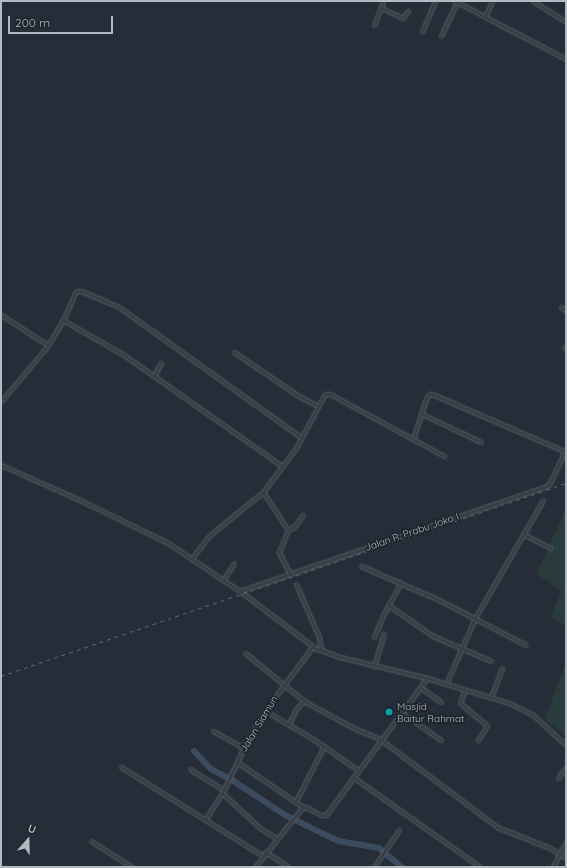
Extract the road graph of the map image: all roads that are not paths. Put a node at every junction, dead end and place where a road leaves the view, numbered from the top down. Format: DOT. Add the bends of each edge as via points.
graph roads {
  1 [pos="383,1"];
  2 [pos="435,1"];
  3 [pos="456,1"];
  4 [pos="492,1"];
  5 [pos="533,1"];
  6 [pos="381,8"];
  7 [pos="408,11"];
  8 [pos="485,17"];
  9 [pos="566,22"];
  10 [pos="374,25"];
  11 [pos="422,32"];
  12 [pos="441,36"];
  13 [pos="566,59"];
  14 [pos="561,307"];
  15 [pos="566,310"];
  16 [pos="1,315"];
  17 [pos="63,320"];
  18 [pos="46,348"];
  19 [pos="234,352"];
  20 [pos="161,363"];
  21 [pos="154,376"];
  22 [pos="1,401"];
  23 [pos="318,406"];
  24 [pos="422,414"];
  25 [pos="302,438"];
  26 [pos="413,439"];
  27 [pos="481,442"];
  28 [pos="565,452"];
  29 [pos="444,456"];
  30 [pos="1,465"];
  31 [pos="282,466"];
  32 [pos="263,492"];
  33 [pos="542,500"];
  34 [pos="303,515"];
  35 [pos="288,530"];
  36 [pos="523,534"];
  37 [pos="551,548"];
  38 [pos="192,558"];
  39 [pos="234,563"];
  40 [pos="361,566"];
  41 [pos="290,574"];
  42 [pos="223,580"];
  43 [pos="401,582"];
  44 [pos="296,584"];
  45 [pos="240,591"];
  46 [pos="388,605"];
  47 [pos="476,618"];
  48 [pos="384,634"];
  49 [pos="374,637"];
  50 [pos="526,646"];
  51 [pos="314,647"];
  52 [pos="461,649"];
  53 [pos="320,650"];
  54 [pos="245,653"];
  55 [pos="491,661"];
  56 [pos="374,666"];
  57 [pos="502,668"];
  58 [pos="426,679"];
  59 [pos="446,684"];
  60 [pos="284,685"];
  61 [pos="421,686"];
  62 [pos="465,691"];
  63 [pos="491,697"];
  64 [pos="304,701"];
  65 [pos="441,702"];
  66 [pos="267,712"];
  67 [pos="401,712"];
  68 [pos="289,724"];
  69 [pos="213,731"];
  70 [pos="380,739"];
  71 [pos="441,740"];
  72 [pos="478,740"];
  73 [pos="566,745"];
  74 [pos="324,746"];
  75 [pos="244,748"];
  76 [pos="237,762"];
  77 [pos="566,766"];
  78 [pos="121,767"];
  79 [pos="190,769"];
  80 [pos="358,770"];
  81 [pos="353,777"];
  82 [pos="558,778"];
  83 [pos="223,791"];
  84 [pos="296,801"];
  85 [pos="304,807"];
  86 [pos="205,820"];
  87 [pos="399,830"];
  88 [pos="276,838"];
  89 [pos="91,841"];
  90 [pos="566,841"];
  91 [pos="266,852"];
  92 [pos="560,854"];
  93 [pos="263,856"];
  94 [pos="566,858"];
  95 [pos="132,867"];
  96 [pos="255,867"];
  97 [pos="289,867"];
  98 [pos="374,867"];
  99 [pos="480,867"];
  100 [pos="553,867"];
  1 -- 6 [label="street"];
  2 -- 11 [label="street"];
  3 -- 8 [label="street"];
  3 -- 12 [label="street"];
  4 -- 8 [label="street"];
  5 -- 9 [label="street"];
  6 -- 7 [label="street" via="403,18"];
  6 -- 10 [label="street"];
  8 -- 13 [label="street"];
  14 -- 15 [label="street"];
  16 -- 17 [label="street" via="48,345"];
  17 -- 21 [label="street"];
  17 -- 25 [label="street" via="77,290 116,305"];
  18 -- 22 [label="street"];
  19 -- 23 [label="street" via="297,395"];
  20 -- 21 [label="street"];
  21 -- 31 [label="street"];
  23 -- 25 [label="street"];
  23 -- 26 [label="street" via="323,396 329,393"];
  24 -- 26 [label="street"];
  24 -- 27 [label="street"];
  24 -- 28 [label="street" via="426,400 429,394 432,394"];
  25 -- 31 [label="street"];
  26 -- 29 [label="street"];
  28 -- 41 [label="street, Jalan R. Prabu Joko I" via="549,486"];
  30 -- 38 [label="street" via="88,504"];
  31 -- 32 [label="street"];
  32 -- 35 [label="street"];
  32 -- 38 [label="street" via="210,535"];
  33 -- 36 [label="street"];
  34 -- 35 [label="street" via="294,527"];
  35 -- 41 [label="street" via="279,552"];
  36 -- 37 [label="street"];
  36 -- 47 [label="street"];
  38 -- 42 [label="street"];
  39 -- 42 [label="street"];
  40 -- 43 [label="street"];
  41 -- 45 [label="street, Jalan R. Prabu Joko I"];
  42 -- 45 [label="street"];
  43 -- 46 [label="street"];
  43 -- 47 [label="street"];
  44 -- 53 [label="street" via="319,637"];
  45 -- 51 [label="street"];
  46 -- 49 [label="street"];
  46 -- 52 [label="street" via="433,636"];
  47 -- 50 [label="street"];
  47 -- 52 [label="street"];
  48 -- 56 [label="street"];
  51 -- 53 [label="street"];
  51 -- 60 [label="street, Jalan Siamun"];
  52 -- 55 [label="street"];
  52 -- 59 [label="street"];
  53 -- 56 [label="street"];
  54 -- 60 [label="street"];
  56 -- 58 [label="street"];
  57 -- 63 [label="street"];
  58 -- 59 [label="street"];
  58 -- 61 [label="street"];
  59 -- 62 [label="street"];
  60 -- 64 [label="street"];
  60 -- 66 [label="street, Jalan Siamun"];
  61 -- 65 [label="street"];
  61 -- 67 [label="street"];
  62 -- 63 [label="street"];
  62 -- 72 [label="street" via="460,703 487,726"];
  63 -- 73 [label="street" via="528,712"];
  64 -- 68 [label="street" via="296,709"];
  64 -- 70 [label="street"];
  66 -- 68 [label="street"];
  66 -- 75 [label="street, Jalan Siamun"];
  67 -- 70 [label="street"];
  67 -- 71 [label="street"];
  68 -- 74 [label="street"];
  69 -- 75 [label="street"];
  70 -- 80 [label="street"];
  70 -- 92 [label="street" via="497,827"];
  74 -- 80 [label="street"];
  74 -- 84 [label="street"];
  75 -- 76 [label="street, Jalan Siamun"];
  76 -- 83 [label="street, Jalan Siamun"];
  76 -- 84 [label="street"];
  77 -- 82 [label="street"];
  78 -- 86 [label="street"];
  79 -- 83 [label="street"];
  80 -- 81 [label="street"];
  81 -- 85 [label="street" via="326,815"];
  81 -- 99 [label="street"];
  83 -- 86 [label="street, Jalan Siamun"];
  83 -- 88 [label="street" via="260,828"];
  84 -- 85 [label="street"];
  85 -- 88 [label="street"];
  86 -- 93 [label="street"];
  87 -- 98 [label="street"];
  88 -- 91 [label="street"];
  89 -- 95 [label="street"];
  90 -- 92 [label="street"];
  91 -- 93 [label="street"];
  91 -- 97 [label="street"];
  92 -- 94 [label="street"];
  92 -- 100 [label="street"];
  93 -- 96 [label="street"];
}
